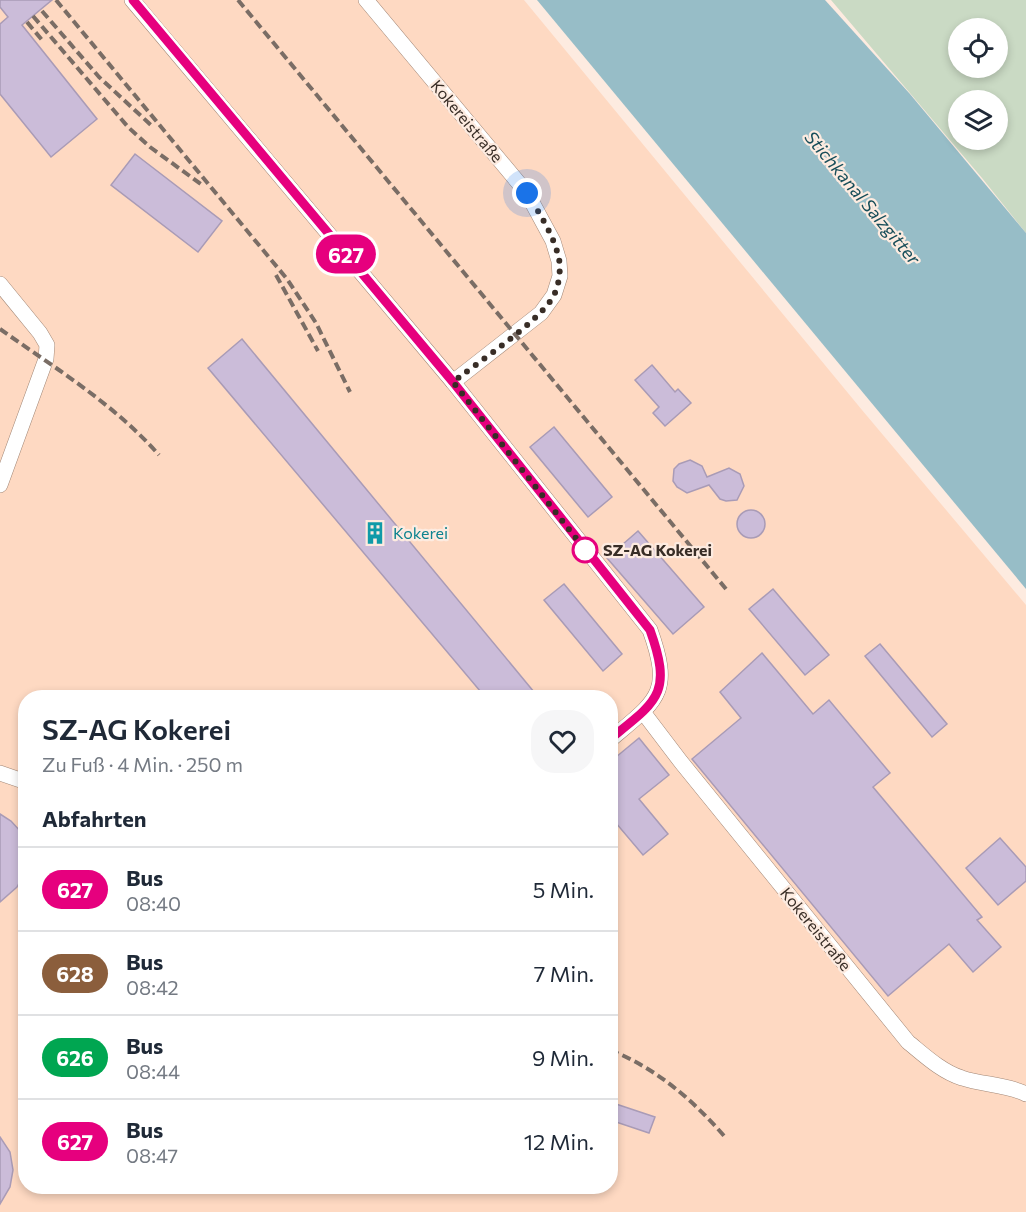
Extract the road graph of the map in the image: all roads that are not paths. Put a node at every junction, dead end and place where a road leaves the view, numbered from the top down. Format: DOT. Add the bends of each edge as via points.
graph roads {
  1 [pos="132,0"];
  2 [pos="366,0"];
  3 [pos="0,284"];
  4 [pos="453,382"];
  5 [pos="0,485"];
  6 [pos="643,712"];
  7 [pos="618,733"];
  8 [pos="0,773"];
  9 [pos="18,779"];
  10 [pos="1026,1094"];
  1 -- 4 [label="lane"];
  2 -- 4 [label="lane, Kokereistraße" via="527,193 553,241 559,261 560,276 554,295 541,313"];
  3 -- 5 [label="lane" via="47,345 46,359"];
  4 -- 6 [label="lane" via="650,630 658,653 660,686 655,700"];
  6 -- 7 [label="lane"];
  6 -- 10 [label="lane, Kokereistraße" via="908,1042 941,1068 962,1078"];
  8 -- 9 [label="lane"];
}
